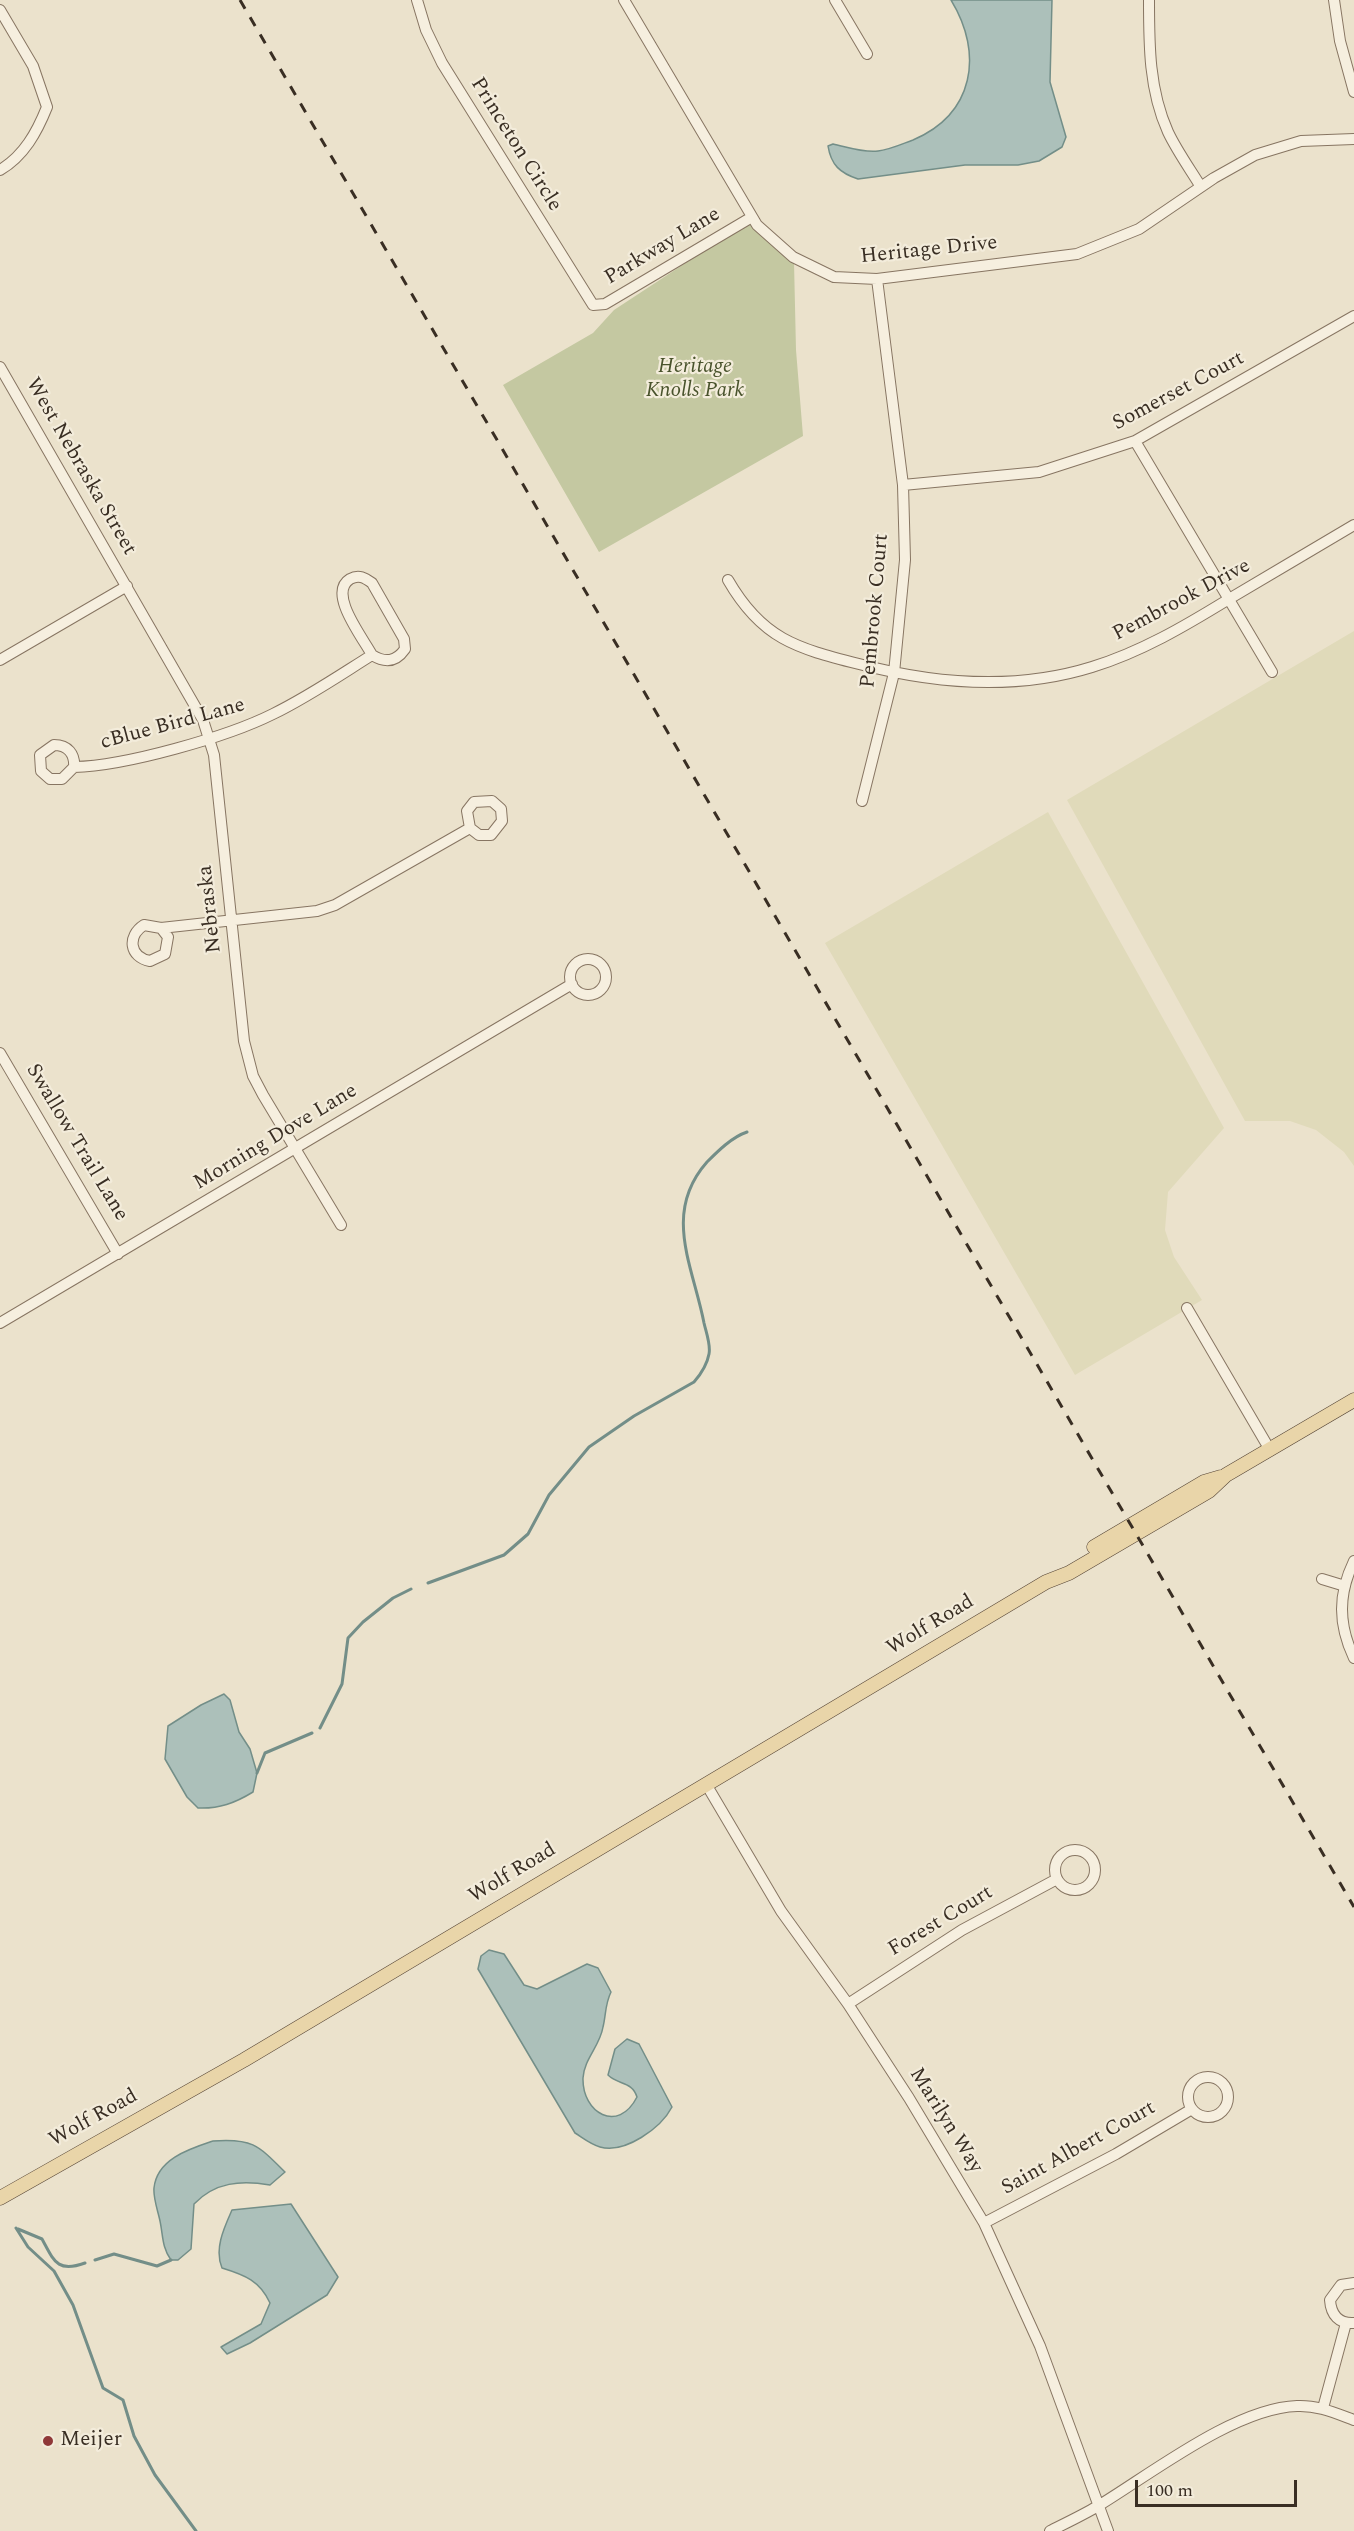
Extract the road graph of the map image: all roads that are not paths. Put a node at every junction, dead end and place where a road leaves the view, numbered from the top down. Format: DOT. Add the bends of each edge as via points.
graph roads {
  1 [pos="417,0"];
  2 [pos="624,0"];
  3 [pos="835,0"];
  4 [pos="1149,0"];
  5 [pos="1334,0"];
  6 [pos="0,10"];
  7 [pos="867,54"];
  8 [pos="1354,92"];
  9 [pos="1354,139"];
  10 [pos="0,170"];
  11 [pos="1201,187"];
  12 [pos="752,217"];
  13 [pos="877,279"];
  14 [pos="593,305"];
  15 [pos="1354,316"];
  16 [pos="0,367"];
  17 [pos="1135,441"];
  18 [pos="903,485"];
  19 [pos="1354,525"];
  20 [pos="728,580"];
  21 [pos="127,586"];
  22 [pos="1229,600"];
  23 [pos="372,655"];
  24 [pos="0,660"];
  25 [pos="1272,672"];
  26 [pos="894,673"];
  27 [pos="209,737"];
  28 [pos="74,767"];
  29 [pos="862,801"];
  30 [pos="470,828"];
  31 [pos="232,920"];
  32 [pos="161,928"];
  33 [pos="572,984"];
  34 [pos="0,1053"];
  35 [pos="296,1149"];
  36 [pos="341,1225"];
  37 [pos="118,1254"];
  38 [pos="1187,1308"];
  39 [pos="0,1323"];
  40 [pos="1354,1400"];
  41 [pos="1270,1450"];
  42 [pos="1354,1561"];
  43 [pos="1322,1579"];
  44 [pos="1345,1586"];
  45 [pos="1354,1658"];
  46 [pos="706,1784"];
  47 [pos="1058,1879"];
  48 [pos="848,2004"];
  49 [pos="1192,2109"];
  50 [pos="0,2198"];
  51 [pos="984,2223"];
  52 [pos="1354,2283"];
  53 [pos="1350,2323"];
  54 [pos="1323,2408"];
  55 [pos="1354,2420"];
  56 [pos="1097,2506"];
  57 [pos="1050,2531"];
  58 [pos="1108,2531"];
  1 -- 14 [label="street, Princeton Circle" via="442,63"];
  2 -- 12 [label="street, Heritage Drive"];
  3 -- 7 [label="street"];
  4 -- 11 [label="street" via="1154,93 1168,132"];
  5 -- 8 [label="street"];
  6 -- 10 [label="street" via="33,66 47,107 24,150"];
  9 -- 11 [label="street, Heritage Drive" via="1317,139 1277,147 1240,162"];
  11 -- 13 [label="street, Heritage Drive" via="1129,235 1077,254"];
  12 -- 13 [label="street, Heritage Drive" via="793,257 834,277"];
  12 -- 14 [label="street, Parkway Lane" via="604,304"];
  13 -- 18 [label="street, Pembrook Court"];
  15 -- 17 [label="street, Somerset Court"];
  16 -- 21 [label="street, West Nebraska Street"];
  17 -- 18 [label="street, Somerset Court" via="1040,472"];
  17 -- 22 [label="street"];
  18 -- 26 [label="street, Pembrook Court" via="904,560"];
  19 -- 22 [label="street, Pembrook Drive"];
  20 -- 26 [label="street, Pembrook Drive" via="742,604 766,628 799,648"];
  21 -- 24 [label="street"];
  21 -- 27 [label="street, Nebraska"];
  22 -- 25 [label="street"];
  22 -- 26 [label="street, Pembrook Drive" via="1153,643 1077,671 981,683"];
  23 -- 23 [label="street" via="390,661 400,657 405,649 404,639 372,583 354,576 345,582 342,602"];
  23 -- 27 [label="street, cBlue Bird Lane" via="277,713"];
  26 -- 29 [label="street, Pembrook Court"];
  27 -- 28 [label="street, cBlue Bird Lane" via="94,767"];
  27 -- 31 [label="street, Nebraska"];
  30 -- 31 [label="street" via="334,905 299,914"];
  31 -- 32 [label="street"];
  31 -- 35 [label="street, Nebraska" via="246,1050 263,1095"];
  33 -- 35 [label="street, Morning Dove Lane"];
  34 -- 37 [label="street, Swallow Trail Lane"];
  35 -- 36 [label="street, Nebraska"];
  35 -- 37 [label="street, Morning Dove Lane"];
  37 -- 39 [label="street, Morning Dove Lane"];
  38 -- 41 [label="street"];
  40 -- 41 [label="main road, Wolf Road"];
  41 -- 46 [label="main road, Wolf Road" via="1226,1475 1204,1482 1065,1565 1046,1582"];
  42 -- 44 [label="street"];
  43 -- 44 [label="street"];
  44 -- 45 [label="street" via="1341,1618"];
  46 -- 48 [label="street, Marilyn Way" via="781,1911"];
  46 -- 50 [label="main road, Wolf Road" via="244,2060"];
  47 -- 48 [label="street, Forest Court" via="962,1930"];
  48 -- 51 [label="street, Marilyn Way"];
  49 -- 51 [label="street, Saint Albert Court"];
  51 -- 56 [label="street, Marilyn Way" via="1040,2346"];
  52 -- 53 [label="street" via="1341,2285 1330,2300 1333,2313"];
  53 -- 54 [label="street"];
  54 -- 55 [label="street"];
  54 -- 56 [label="street" via="1296,2406 1236,2423"];
  56 -- 57 [label="street"];
  56 -- 58 [label="street, Marilyn Way"];
}
